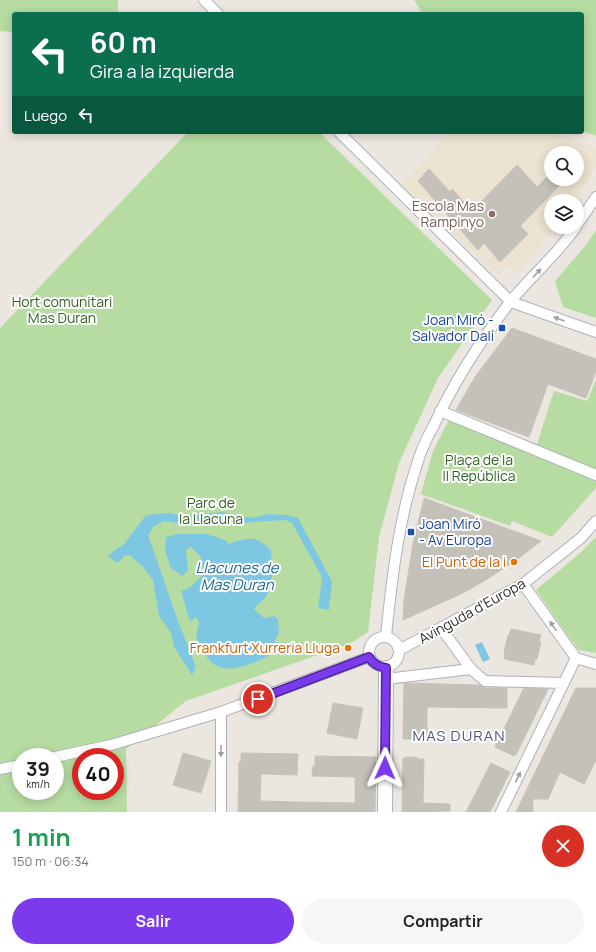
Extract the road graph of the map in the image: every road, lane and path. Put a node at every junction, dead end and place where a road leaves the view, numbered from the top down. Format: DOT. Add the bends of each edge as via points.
graph roads {
  1 [pos="204,0"];
  2 [pos="216,12"];
  3 [pos="341,134"];
  4 [pos="596,197"];
  5 [pos="584,214"];
  6 [pos="570,234"];
  7 [pos="510,302"];
  8 [pos="596,332"];
  9 [pos="440,411"];
  10 [pos="596,475"];
  11 [pos="596,521"];
  12 [pos="523,584"];
  13 [pos="441,628"];
  14 [pos="386,636"];
  15 [pos="400,650"];
  16 [pos="369,657"];
  17 [pos="576,658"];
  18 [pos="596,664"];
  19 [pos="471,669"];
  20 [pos="386,673"];
  21 [pos="563,683"];
  22 [pos="222,712"];
  23 [pos="64,756"];
  24 [pos="12,767"];
  25 [pos="0,770"];
  26 [pos="222,812"];
  27 [pos="385,812"];
  28 [pos="501,812"];
  1 -- 2 [label="street"];
  3 -- 7 [label="street"];
  4 -- 5 [label="street"];
  7 -- 6 [label="street, one-way"];
  8 -- 7 [label="street, one-way"];
  7 -- 9 [label="street" via="476,350"];
  9 -- 10 [label="street"];
  9 -- 14 [label="street" via="419,458 408,498 394,559"];
  11 -- 12 [label="street, Avinguda d'Europa" via="581,538"];
  12 -- 13 [label="street, Avinguda d'Europa"];
  17 -- 12 [label="street, one-way"];
  13 -- 15 [label="street, Avinguda d'Europa"];
  13 -- 19 [label="street"];
  14 -- 15 [label="street" via="398,645"];
  14 -- 16 [label="street" via="371,643"];
  15 -- 20 [label="street" via="397,661"];
  16 -- 20 [label="street"];
  16 -- 22 [label="street"];
  17 -- 18 [label="street"];
  17 -- 21 [label="street"];
  19 -- 20 [label="street"];
  19 -- 21 [label="street" via="485,681"];
  20 -- 27 [label="street"];
  28 -- 21 [label="street, one-way"];
  22 -- 23 [label="street" via="123,742"];
  22 -- 26 [label="street, one-way"];
  24 -- 25 [label="street"];
}
